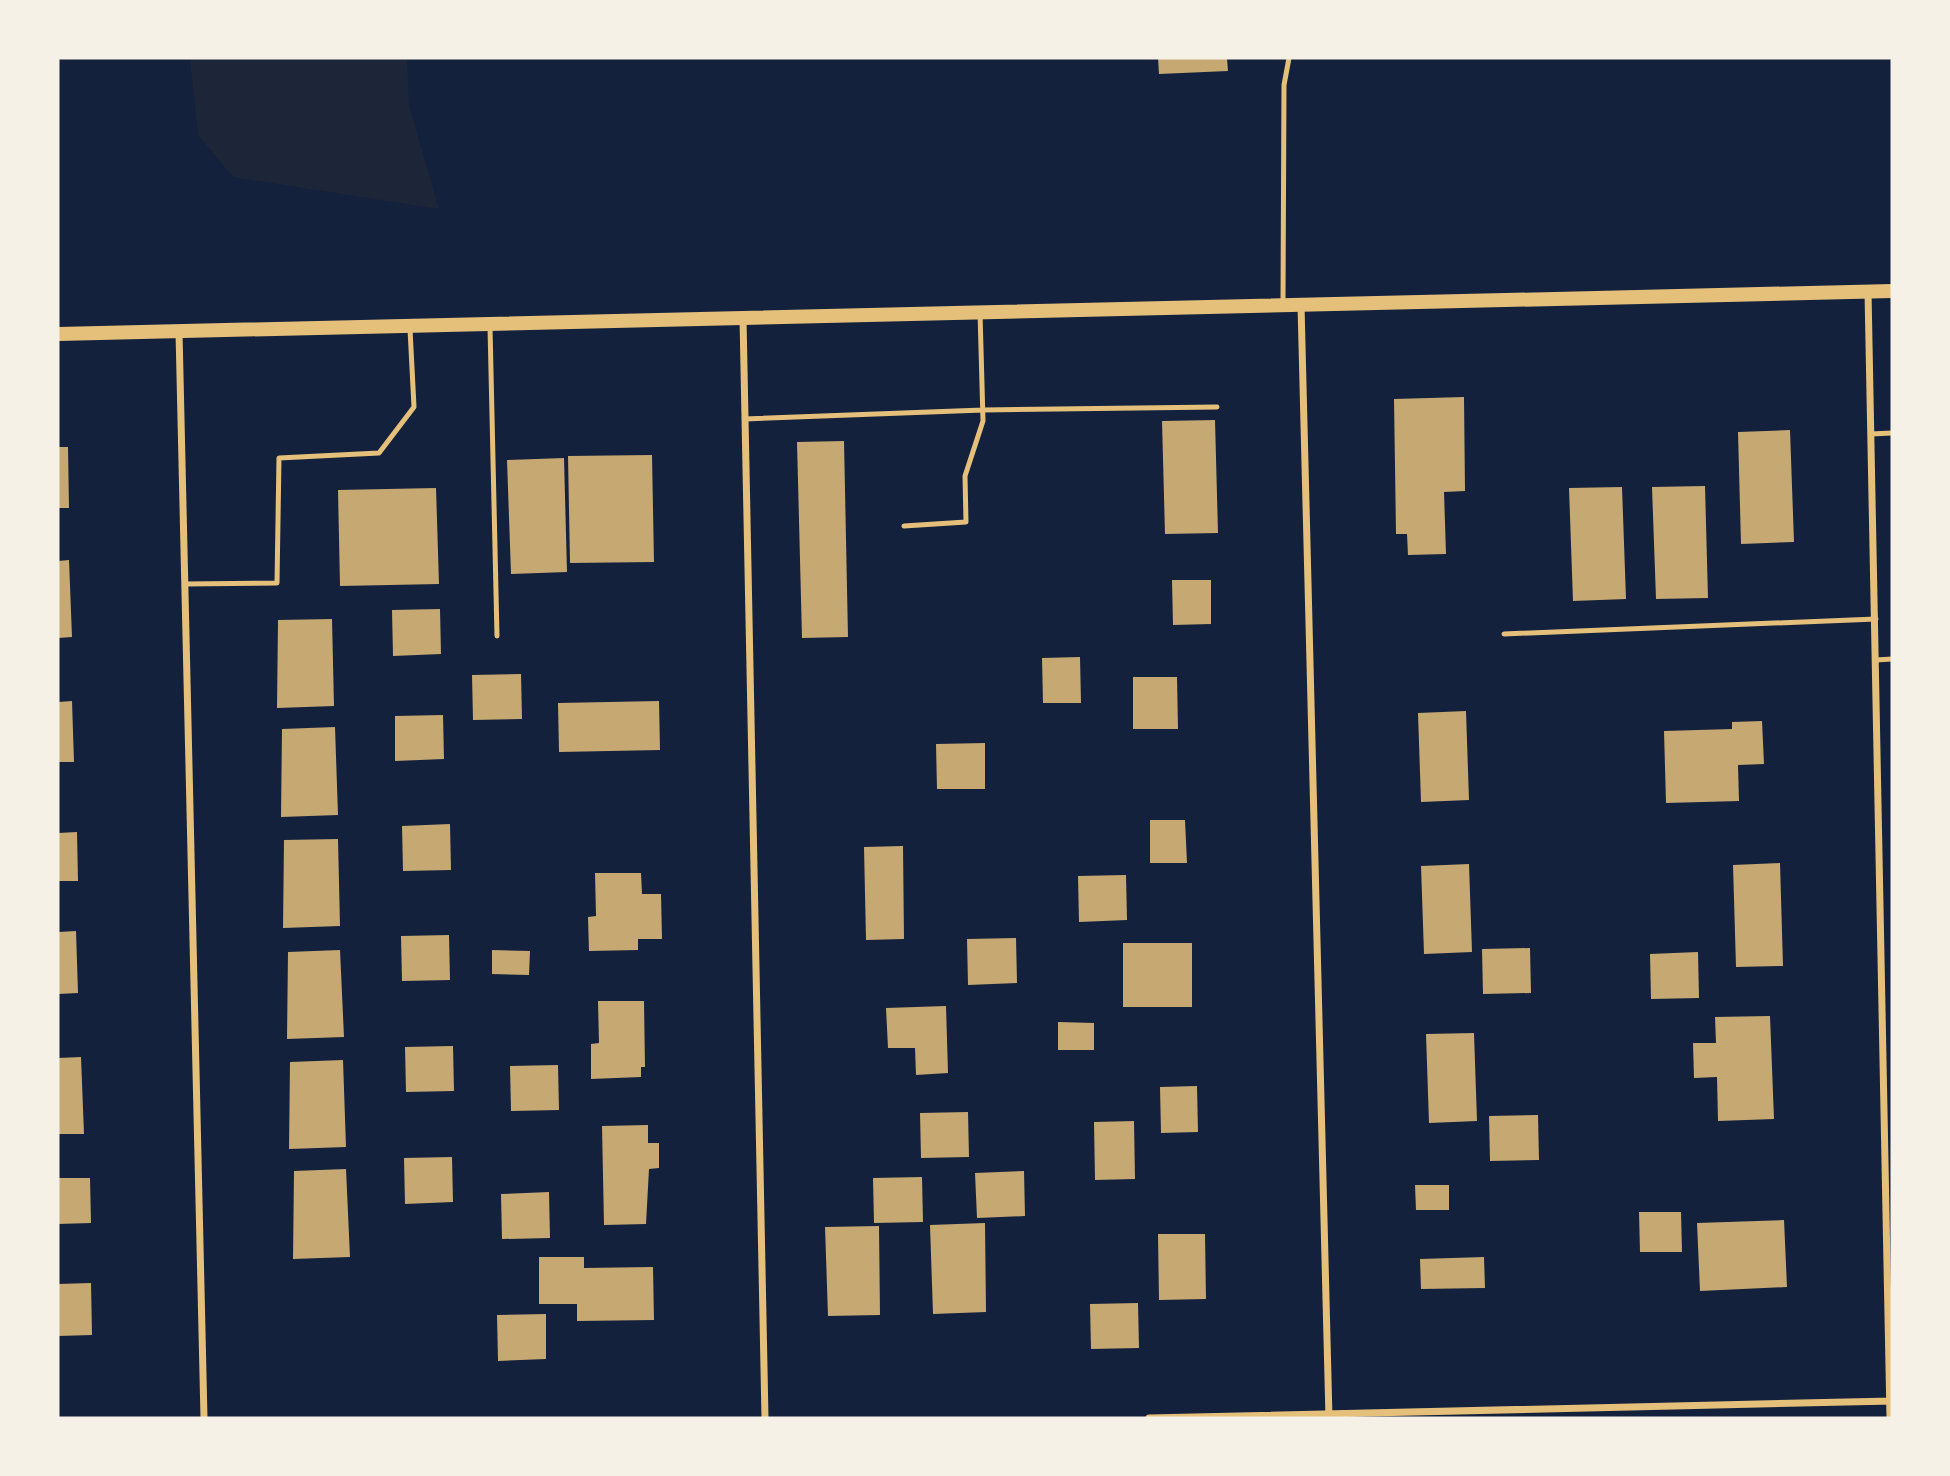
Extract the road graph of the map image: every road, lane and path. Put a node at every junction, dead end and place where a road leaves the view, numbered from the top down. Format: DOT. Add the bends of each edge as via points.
graph roads {
  1 [pos="1289,58"];
  2 [pos="1892,291"];
  3 [pos="1868,292"];
  4 [pos="1301,305"];
  5 [pos="1283,306"];
  6 [pos="980,312"];
  7 [pos="743,318"];
  8 [pos="490,324"];
  9 [pos="410,325"];
  10 [pos="179,331"];
  11 [pos="58,334"];
  12 [pos="1217,407"];
  13 [pos="983,410"];
  14 [pos="745,419"];
  15 [pos="1892,433"];
  16 [pos="1871,434"];
  17 [pos="904,526"];
  18 [pos="185,584"];
  19 [pos="1876,619"];
  20 [pos="1504,634"];
  21 [pos="497,636"];
  22 [pos="1892,659"];
  23 [pos="1876,660"];
  24 [pos="1891,1401"];
  25 [pos="1329,1415"];
  26 [pos="204,1418"];
  27 [pos="765,1418"];
  28 [pos="1149,1418"];
  29 [pos="1890,1418"];
  1 -- 5 [label="lane" via="1284,85"];
  2 -- 3 [label="main road"];
  3 -- 4 [label="main road"];
  3 -- 16 [label="street"];
  4 -- 5 [label="main road"];
  4 -- 25 [label="street"];
  5 -- 6 [label="main road"];
  6 -- 7 [label="main road"];
  6 -- 13 [label="lane"];
  7 -- 8 [label="main road"];
  7 -- 14 [label="street"];
  8 -- 9 [label="main road"];
  8 -- 21 [label="lane"];
  9 -- 10 [label="main road"];
  9 -- 18 [label="lane" via="414,407 379,453 279,458 277,583"];
  10 -- 11 [label="main road"];
  10 -- 18 [label="street"];
  12 -- 13 [label="lane"];
  13 -- 14 [label="lane"];
  13 -- 17 [label="lane" via="965,476 966,522"];
  14 -- 27 [label="street"];
  15 -- 16 [label="lane"];
  16 -- 19 [label="street"];
  18 -- 26 [label="street"];
  19 -- 20 [label="lane"];
  19 -- 23 [label="street"];
  22 -- 23 [label="lane"];
  23 -- 24 [label="street"];
  24 -- 25 [label="street"];
  24 -- 29 [label="street"];
  25 -- 28 [label="street"];
}
